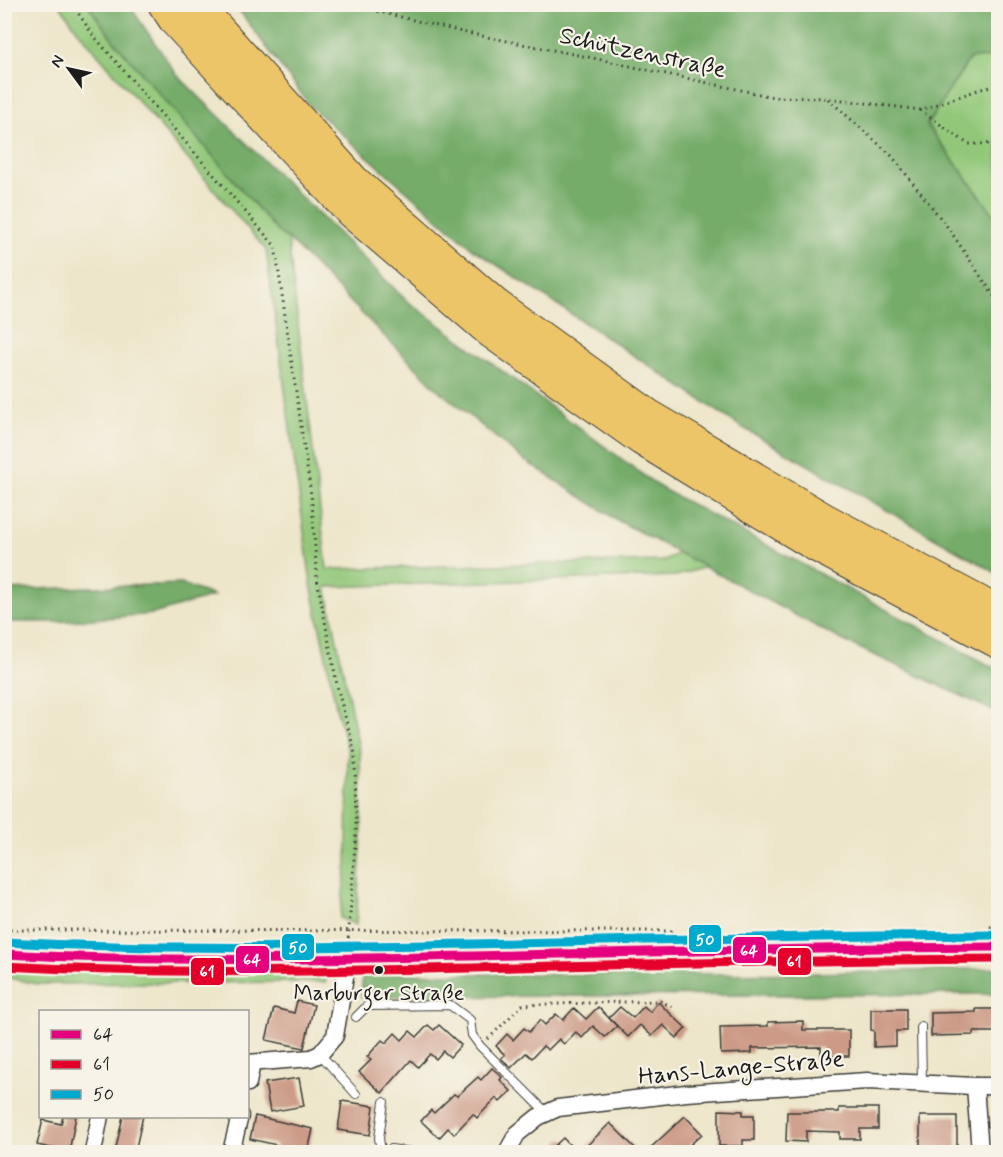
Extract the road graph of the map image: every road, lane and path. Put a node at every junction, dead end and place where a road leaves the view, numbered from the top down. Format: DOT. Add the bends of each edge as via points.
graph roads {
  1 [pos="72,4"];
  2 [pos="163,4"];
  3 [pos="197,4"];
  4 [pos="348,4"];
  5 [pos="999,86"];
  6 [pos="827,98"];
  7 [pos="920,110"];
  8 [pos="999,141"];
  9 [pos="999,302"];
  10 [pos="999,611"];
  11 [pos="999,643"];
  12 [pos="999,926"];
  13 [pos="987,927"];
  14 [pos="4,930"];
  15 [pos="348,930"];
  16 [pos="679,931"];
  17 [pos="999,946"];
  18 [pos="4,954"];
  19 [pos="348,959"];
  20 [pos="675,1008"];
  21 [pos="356,1017"];
  22 [pos="921,1026"];
  23 [pos="480,1046"];
  24 [pos="320,1054"];
  25 [pos="250,1063"];
  26 [pos="922,1084"];
  27 [pos="975,1086"];
  28 [pos="999,1086"];
  29 [pos="356,1094"];
  30 [pos="384,1102"];
  31 [pos="547,1113"];
  32 [pos="100,1118"];
  33 [pos="240,1118"];
  34 [pos="93,1152"];
  35 [pos="231,1152"];
  36 [pos="383,1152"];
  37 [pos="411,1152"];
  38 [pos="507,1152"];
  39 [pos="980,1152"];
  1 -- 15 [label="path" via="93,35 275,246 312,502 317,579 338,690 355,754 356,831"];
  2 -- 11 [label="highway" via="350,212 490,333 662,453 815,546"];
  3 -- 10 [label="highway" via="354,180 496,304 648,414 824,518"];
  4 -- 6 [label="path, Schützenstraße" via="773,97"];
  5 -- 7 [label="path"];
  6 -- 7 [label="path, Schützenstraße"];
  6 -- 9 [label="path" via="891,155"];
  7 -- 8 [label="path" via="968,144"];
  12 -- 13 [label="path"];
  14 -- 15 [label="path"];
  15 -- 16 [label="path"];
  17 -- 19 [label="street"];
  18 -- 19 [label="street" via="95,959"];
  19 -- 24 [label="street" via="335,1036"];
  20 -- 23 [label="path" via="660,1001 522,1005"];
  21 -- 23 [label="lane" via="368,1006 450,1005 470,1020 472,1035"];
  22 -- 26 [label="lane"];
  23 -- 31 [label="lane"];
  24 -- 25 [label="street"];
  24 -- 29 [label="lane"];
  26 -- 27 [label="street, Hans-Lange-Straße"];
  26 -- 31 [label="street, Hans-Lange-Straße" via="867,1081 686,1093 558,1108"];
  27 -- 28 [label="street, Hans-Lange-Straße"];
  27 -- 39 [label="street"];
  30 -- 36 [label="lane" via="379,1138"];
  31 -- 38 [label="street, Hans-Lange-Straße" via="517,1134"];
  32 -- 34 [label="street"];
  33 -- 35 [label="street"];
  36 -- 37 [label="lane"];
}
